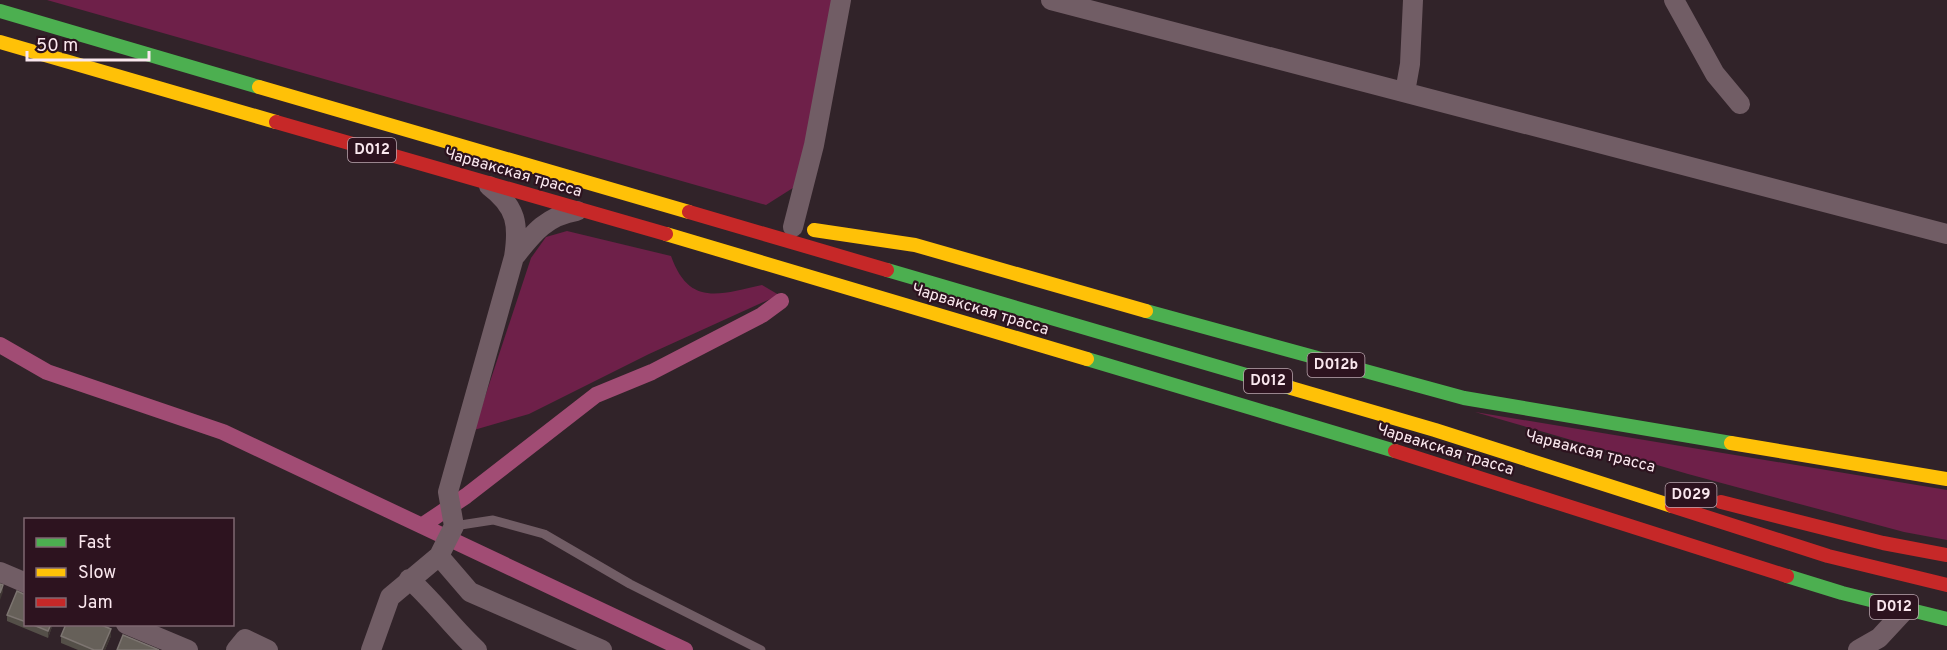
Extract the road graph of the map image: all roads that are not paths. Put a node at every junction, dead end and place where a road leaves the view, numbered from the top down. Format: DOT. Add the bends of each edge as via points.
graph roads {
  1 [pos="841,0"];
  2 [pos="1052,0"];
  3 [pos="1413,0"];
  4 [pos="1674,0"];
  5 [pos="0,11"];
  6 [pos="0,42"];
  7 [pos="1404,92"];
  8 [pos="1740,104"];
  9 [pos="480,181"];
  10 [pos="580,210"];
  11 [pos="733,224"];
  12 [pos="793,227"];
  13 [pos="1947,234"];
  14 [pos="514,257"];
  15 [pos="1435,430"];
  16 [pos="1947,479"];
  17 [pos="1662,487"];
  18 [pos="1708,499"];
  19 [pos="454,526"];
  20 [pos="1947,555"];
  21 [pos="439,556"];
  22 [pos="0,572"];
  23 [pos="409,579"];
  24 [pos="24,582"];
  25 [pos="1947,585"];
  26 [pos="1905,610"];
  27 [pos="1947,619"];
  28 [pos="1947,624"];
  29 [pos="131,626"];
  30 [pos="188,650"];
  31 [pos="236,650"];
  32 [pos="268,650"];
  33 [pos="371,650"];
  34 [pos="477,650"];
  35 [pos="602,650"];
  36 [pos="761,650"];
  37 [pos="1858,650"];
  1 -- 12 [label="street" via="818,127"];
  2 -- 7 [label="street"];
  3 -- 7 [label="street" via="1410,64"];
  4 -- 8 [label="street" via="1715,74"];
  5 -- 11 [label="highway, Чарвакская трасса / D012"];
  6 -- 9 [label="highway, Чарвакская трасса / D012"];
  7 -- 13 [label="street"];
  9 -- 10 [label="highway, Чарвакская трасса / D012"];
  9 -- 14 [label="street" via="491,187 511,211 518,230"];
  10 -- 14 [label="street" via="543,224"];
  10 -- 26 [label="highway, Чарвакская трасса / D012" via="1335,433"];
  11 -- 12 [label="highway, D012b"];
  11 -- 15 [label="highway, Чарвакская трасса / D012"];
  12 -- 16 [label="highway, D012b" via="915,246 1464,398"];
  14 -- 19 [label="street" via="448,492"];
  15 -- 17 [label="highway, Чарваксая трасса / D029"];
  15 -- 25 [label="highway, Чарвакская трасса / D012" via="1760,536"];
  18 -- 20 [label="highway, D029"];
  19 -- 21 [label="street"];
  19 -- 36 [label="lane" via="493,520 544,534 630,584"];
  21 -- 23 [label="street"];
  21 -- 35 [label="street" via="470,592"];
  22 -- 24 [label="street"];
  23 -- 33 [label="street" via="390,597"];
  23 -- 34 [label="street"];
  26 -- 27 [label="highway, Чарвакская трасса / D012"];
  26 -- 28 [label="highway"];
  26 -- 37 [label="street" via="1879,638"];
  29 -- 30 [label="street"];
  31 -- 32 [label="street" via="245,639"];
}
